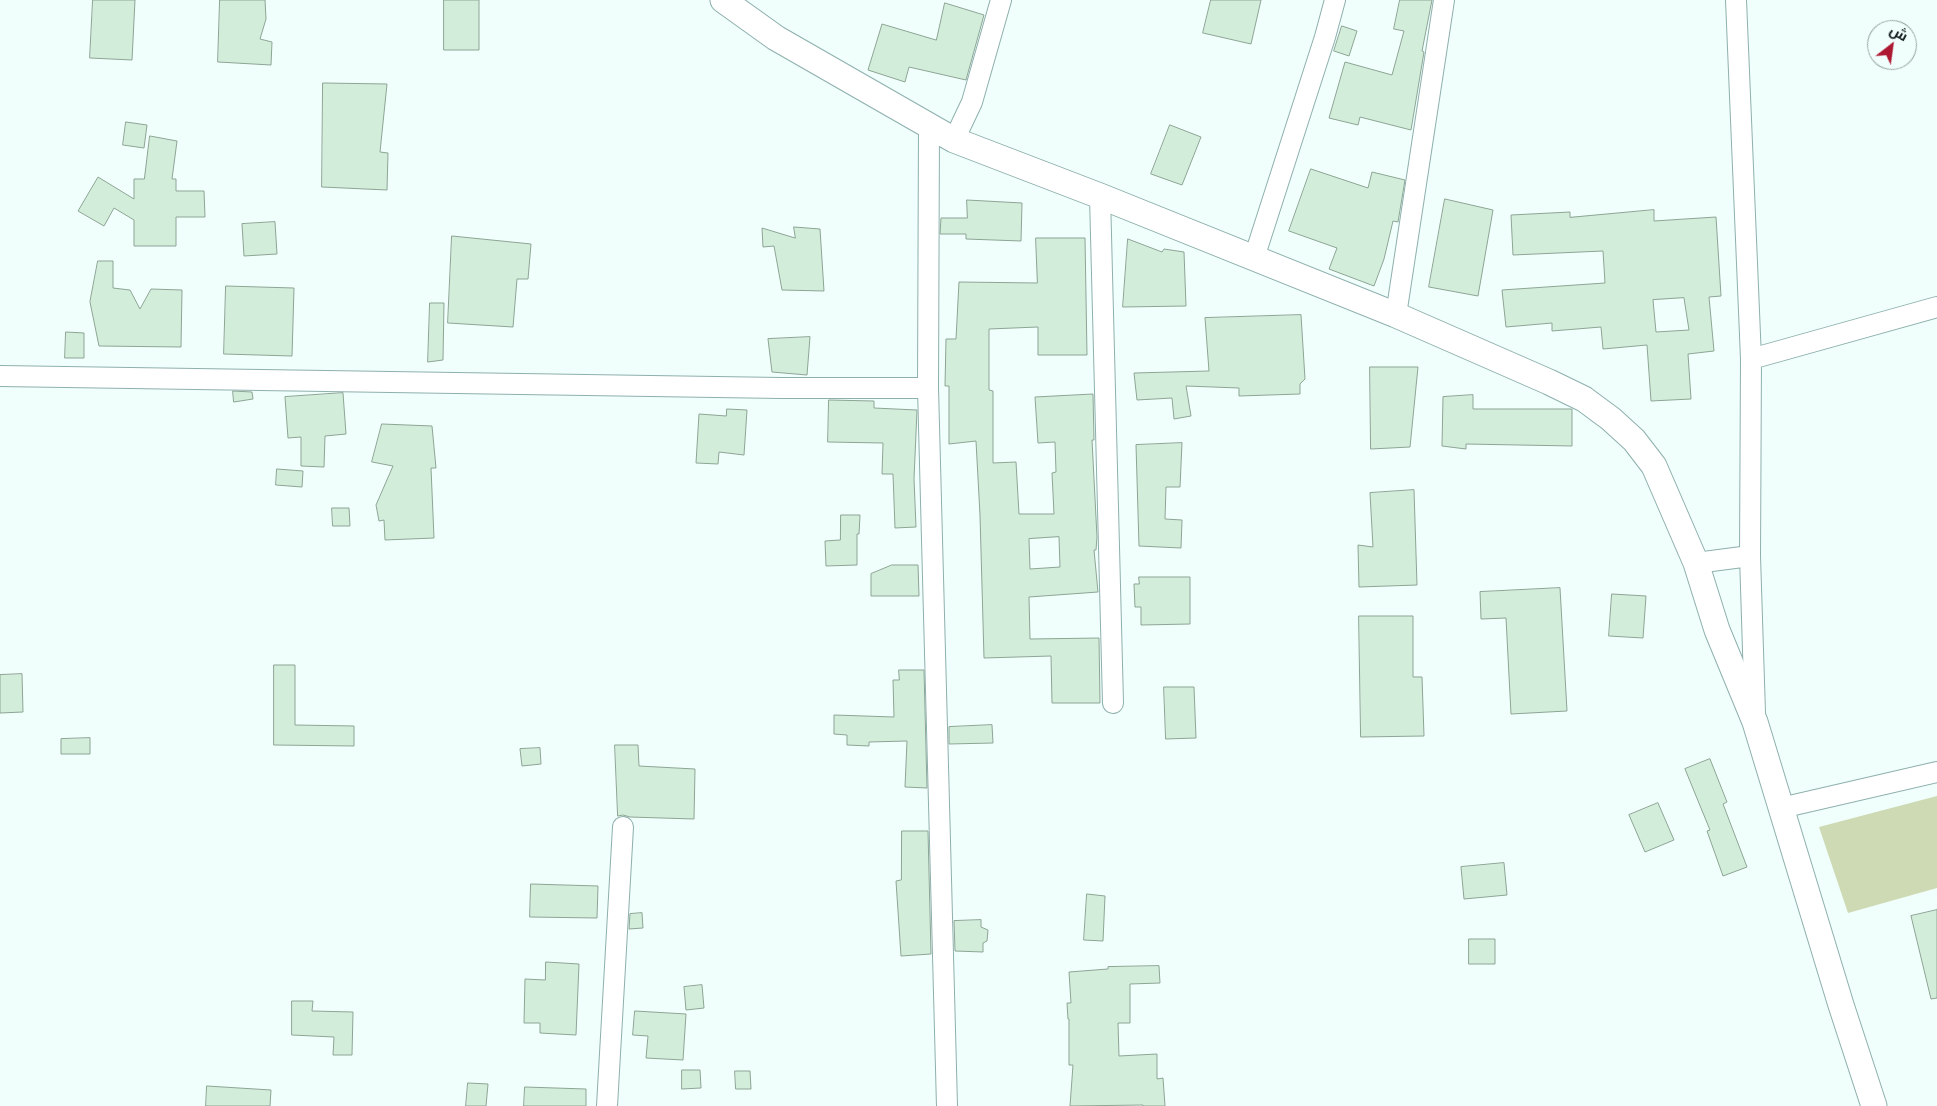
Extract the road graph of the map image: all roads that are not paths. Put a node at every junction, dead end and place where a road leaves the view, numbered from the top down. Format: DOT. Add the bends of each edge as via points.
graph roads {
  1 [pos="723,0"];
  2 [pos="1001,0"];
  3 [pos="1335,0"];
  4 [pos="1444,0"];
  5 [pos="1736,0"];
  6 [pos="929,126"];
  7 [pos="954,140"];
  8 [pos="1100,196"];
  9 [pos="1254,258"];
  10 [pos="1937,307"];
  11 [pos="1396,315"];
  12 [pos="1751,359"];
  13 [pos="0,376"];
  14 [pos="928,388"];
  15 [pos="1750,556"];
  16 [pos="1696,563"];
  17 [pos="1113,703"];
  18 [pos="1755,722"];
  19 [pos="1937,772"];
  20 [pos="1781,808"];
  21 [pos="623,827"];
  22 [pos="607,1106"];
  23 [pos="947,1106"];
  24 [pos="1874,1106"];
  1 -- 6 [label="street" via="776,38"];
  2 -- 7 [label="street" via="972,102"];
  3 -- 9 [label="street"];
  4 -- 11 [label="street"];
  5 -- 12 [label="street"];
  6 -- 7 [label="street"];
  6 -- 14 [label="street"];
  7 -- 8 [label="street"];
  8 -- 9 [label="street"];
  8 -- 17 [label="street"];
  9 -- 11 [label="street"];
  10 -- 12 [label="street"];
  11 -- 16 [label="street" via="1558,386 1584,399 1611,419 1634,440 1654,466"];
  12 -- 15 [label="street"];
  13 -- 14 [label="street"];
  14 -- 23 [label="street"];
  15 -- 16 [label="street"];
  15 -- 18 [label="street"];
  16 -- 18 [label="street" via="1717,630"];
  18 -- 20 [label="street"];
  19 -- 20 [label="street"];
  20 -- 24 [label="street"];
  21 -- 22 [label="street"];
}
